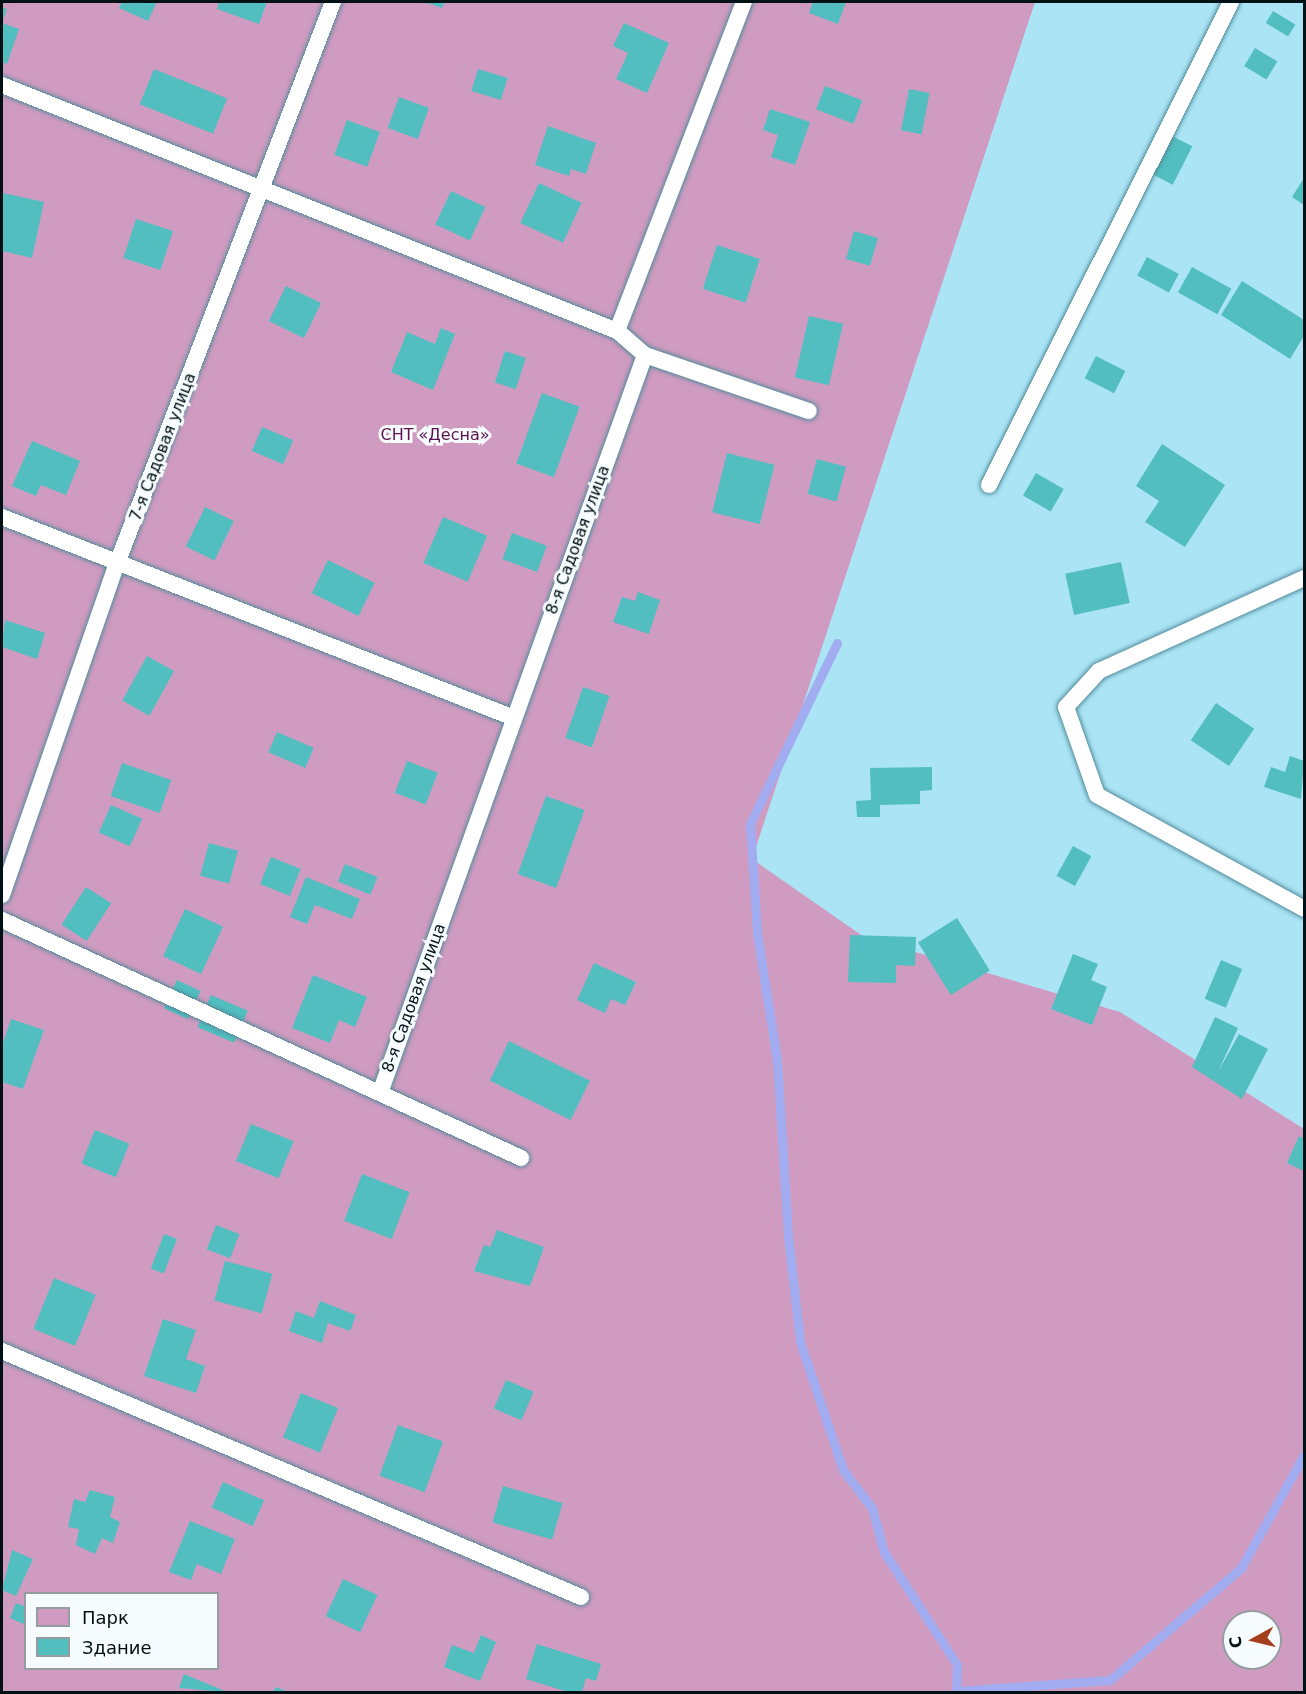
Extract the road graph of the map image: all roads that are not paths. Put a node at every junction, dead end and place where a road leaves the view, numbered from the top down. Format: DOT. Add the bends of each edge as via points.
graph roads {
  1 [pos="333,2"];
  2 [pos="744,2"];
  3 [pos="1231,2"];
  4 [pos="2,85"];
  5 [pos="266,187"];
  6 [pos="616,331"];
  7 [pos="645,355"];
  8 [pos="809,411"];
  9 [pos="989,485"];
  10 [pos="2,517"];
  11 [pos="116,566"];
  12 [pos="1305,578"];
  13 [pos="514,718"];
  14 [pos="2,895"];
  15 [pos="1305,909"];
  16 [pos="2,920"];
  17 [pos="380,1094"];
  18 [pos="521,1158"];
  19 [pos="2,1351"];
  20 [pos="581,1597"];
  1 -- 5 [label="lane, 7-я Садовая улица"];
  2 -- 6 [label="lane"];
  3 -- 9 [label="lane"];
  4 -- 5 [label="lane"];
  5 -- 6 [label="lane"];
  5 -- 11 [label="lane, 7-я Садовая улица"];
  6 -- 7 [label="lane"];
  7 -- 8 [label="lane"];
  7 -- 13 [label="lane, 8-я Садовая улица"];
  10 -- 11 [label="lane"];
  11 -- 13 [label="lane"];
  11 -- 14 [label="lane, 7-я Садовая улица"];
  12 -- 15 [label="lane" via="1099,671 1066,707 1097,795"];
  13 -- 17 [label="lane, 8-я Садовая улица"];
  16 -- 17 [label="lane"];
  17 -- 18 [label="lane"];
  19 -- 20 [label="lane"];
}
